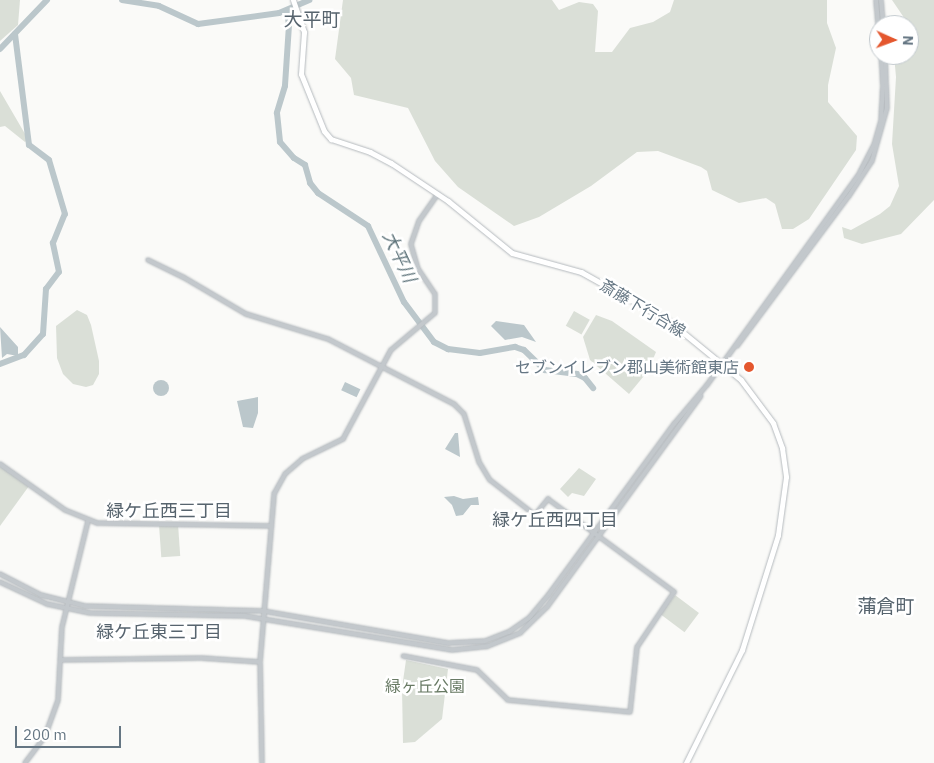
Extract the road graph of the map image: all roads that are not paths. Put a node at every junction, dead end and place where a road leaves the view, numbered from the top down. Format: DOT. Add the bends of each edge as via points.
graph roads {
  1 [pos="293,0"];
  2 [pos="876,0"];
  3 [pos="881,0"];
  4 [pos="877,15"];
  5 [pos="882,15"];
  6 [pos="881,65"];
  7 [pos="885,65"];
  8 [pos="438,194"];
  9 [pos="148,260"];
  10 [pos="730,353"];
  11 [pos="722,364"];
  12 [pos="382,367"];
  13 [pos="707,385"];
  14 [pos="0,464"];
  15 [pos="88,521"];
  16 [pos="271,526"];
  17 [pos="594,533"];
  18 [pos="598,536"];
  19 [pos="0,574"];
  20 [pos="0,582"];
  21 [pos="67,603"];
  22 [pos="66,608"];
  23 [pos="263,611"];
  24 [pos="263,617"];
  25 [pos="403,656"];
  26 [pos="60,660"];
  27 [pos="260,662"];
  28 [pos="25,763"];
  29 [pos="262,763"];
  30 [pos="686,763"];
  1 -- 8 [label="main road, 斎藤下行合線" via="304,36 299,62 301,74 326,134 334,141 383,158"];
  2 -- 4 [label="street"];
  3 -- 5 [label="street"];
  6 -- 10 [label="street" via="883,103 878,133 868,159"];
  7 -- 10 [label="street" via="887,108 872,161 844,204"];
  8 -- 11 [label="main road, 斎藤下行合線" via="510,251 581,272 669,321"];
  8 -- 12 [label="street" via="411,239 414,261 436,298 435,313 391,350"];
  9 -- 12 [label="street" via="246,314 328,338"];
  10 -- 11 [label="street"];
  11 -- 13 [label="street"];
  11 -- 30 [label="main road, 斎藤下行合線" via="751,390 773,423 785,464 786,493 776,541 742,650"];
  12 -- 16 [label="street" via="343,439 314,451 280,481 274,494"];
  12 -- 17 [label="street" via="461,409 483,472 499,488 535,515 548,498"];
  13 -- 17 [label="street"];
  13 -- 18 [label="street"];
  14 -- 15 [label="street" via="65,510"];
  15 -- 16 [label="street"];
  15 -- 21 [label="street"];
  16 -- 23 [label="street"];
  17 -- 18 [label="street"];
  17 -- 23 [label="street" via="529,618 509,632 485,641 449,643"];
  18 -- 24 [label="street" via="531,624 511,638 477,649 452,650"];
  18 -- 25 [label="street" via="674,592 637,647 630,712 508,700 477,670"];
  19 -- 21 [label="street" via="41,595"];
  20 -- 22 [label="street" via="36,600"];
  21 -- 22 [label="street"];
  21 -- 23 [label="street" via="107,608"];
  22 -- 24 [label="street" via="103,614 208,613"];
  22 -- 26 [label="street"];
  23 -- 24 [label="street"];
  24 -- 27 [label="street"];
  26 -- 27 [label="street" via="201,658"];
  26 -- 28 [label="street" via="59,691 52,718 40,744"];
  27 -- 29 [label="street"];
}
